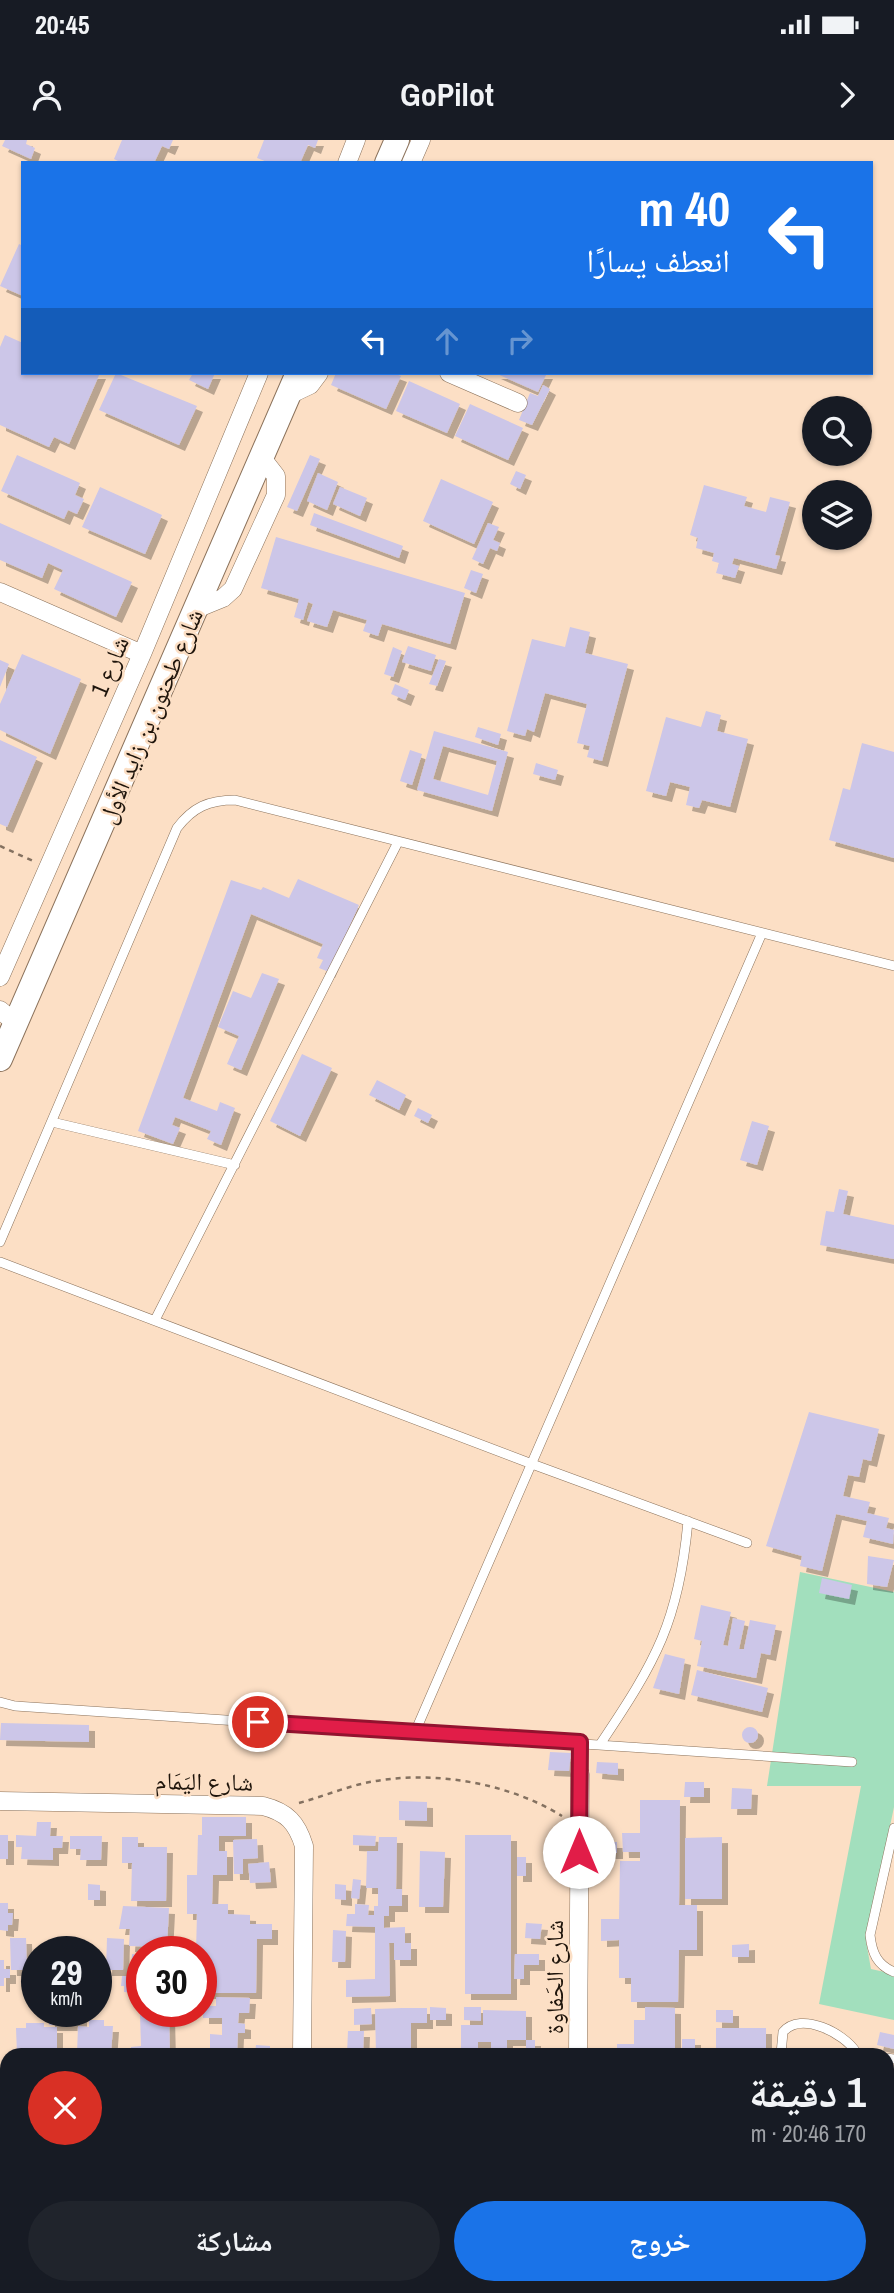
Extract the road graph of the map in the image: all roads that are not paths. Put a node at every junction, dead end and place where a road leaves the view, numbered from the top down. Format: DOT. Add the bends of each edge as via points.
graph roads {
  1 [pos="356,140"];
  2 [pos="397,140"];
  3 [pos="421,140"];
  4 [pos="347,161"];
  5 [pos="388,161"];
  6 [pos="412,161"];
  7 [pos="258,375"];
  8 [pos="318,375"];
  9 [pos="454,375"];
  10 [pos="293,384"];
  11 [pos="518,403"];
  12 [pos="0,592"];
  13 [pos="142,654"];
  14 [pos="398,842"];
  15 [pos="762,933"];
  16 [pos="894,966"];
  17 [pos="0,977"];
  18 [pos="8,1017"];
  19 [pos="0,1059"];
  20 [pos="52,1122"];
  21 [pos="235,1165"];
  22 [pos="0,1242"];
  23 [pos="0,1262"];
  24 [pos="155,1320"];
  25 [pos="532,1464"];
  26 [pos="688,1521"];
  27 [pos="747,1543"];
  28 [pos="0,1702"];
  29 [pos="415,1732"];
  30 [pos="580,1742"];
  31 [pos="601,1743"];
  32 [pos="852,1762"];
  33 [pos="580,1774"];
  34 [pos="0,1801"];
  35 [pos="894,1831"];
  36 [pos="894,1972"];
  37 [pos="302,2048"];
  38 [pos="578,2048"];
  39 [pos="782,2048"];
  40 [pos="849,2048"];
  1 -- 4 [label="street"];
  2 -- 5 [label="street"];
  3 -- 6 [label="street"];
  7 -- 13 [label="street, شارع 1"];
  8 -- 10 [label="street" via="310,385"];
  9 -- 11 [label="street"];
  10 -- 18 [label="street, شارع طحنون بن زايد الأول" via="196,609"];
  12 -- 13 [label="street"];
  13 -- 17 [label="street, شارع 1"];
  14 -- 15 [label="lane"];
  14 -- 20 [label="lane" via="235,800 202,804 187,814 177,828"];
  14 -- 21 [label="lane"];
  15 -- 16 [label="lane"];
  15 -- 25 [label="lane"];
  18 -- 19 [label="street, شارع طحنون بن زايد الأول"];
  20 -- 21 [label="lane"];
  20 -- 22 [label="lane"];
  21 -- 24 [label="lane"];
  23 -- 24 [label="lane"];
  24 -- 25 [label="lane"];
  25 -- 26 [label="lane"];
  25 -- 29 [label="lane"];
  26 -- 27 [label="lane"];
  26 -- 31 [label="lane" via="679,1586 664,1637 647,1674"];
  28 -- 29 [label="lane"];
  29 -- 30 [label="lane"];
  30 -- 31 [label="lane"];
  30 -- 33 [label="lane"];
  31 -- 32 [label="lane"];
  33 -- 38 [label="street, شارع الحَفاوة"];
  34 -- 37 [label="street, شارع اليَمَام" via="263,1807 290,1818 304,1846"];
  35 -- 36 [label="lane" via="870,1935 871,1950 879,1963"];
  39 -- 40 [label="lane" via="783,2032 799,2024 838,2033"];
}
